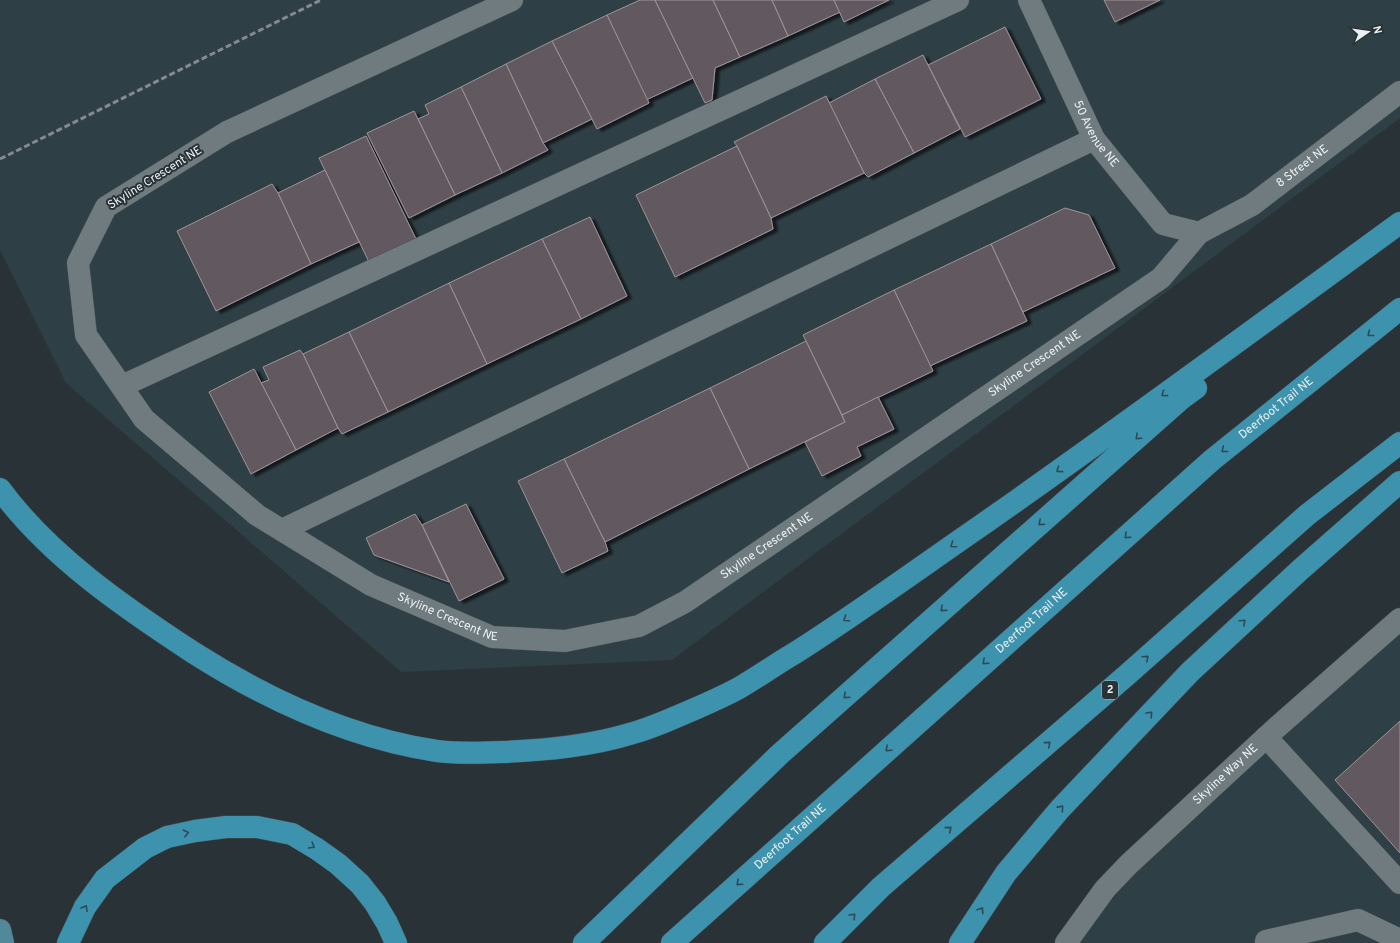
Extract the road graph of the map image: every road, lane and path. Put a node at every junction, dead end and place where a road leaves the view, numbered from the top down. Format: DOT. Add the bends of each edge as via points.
graph roads {
  1 [pos="512,0"];
  2 [pos="958,0"];
  3 [pos="1029,0"];
  4 [pos="1400,92"];
  5 [pos="1094,139"];
  6 [pos="1400,223"];
  7 [pos="1400,232"];
  8 [pos="1199,233"];
  9 [pos="1400,309"];
  10 [pos="122,386"];
  11 [pos="1400,443"];
  12 [pos="1400,482"];
  13 [pos="0,489"];
  14 [pos="282,530"];
  15 [pos="1400,619"];
  16 [pos="1266,737"];
  17 [pos="1400,883"];
  18 [pos="0,930"];
  19 [pos="1400,940"];
  20 [pos="1266,941"];
  21 [pos="3,943"];
  22 [pos="68,943"];
  23 [pos="396,943"];
  24 [pos="584,943"];
  25 [pos="672,943"];
  26 [pos="825,943"];
  27 [pos="960,943"];
  28 [pos="1066,943"];
  1 -- 10 [label="street, Skyline Crescent NE" via="227,132 106,207 78,262 86,335"];
  2 -- 10 [label="street"];
  3 -- 5 [label="street, 50 Avenue NE"];
  4 -- 8 [label="street, 8 Street NE" via="1252,205"];
  5 -- 8 [label="street, 50 Avenue NE" via="1163,224"];
  5 -- 14 [label="street"];
  6 -- 13 [label="highway, one-way" via="1004,510 820,637 742,686 698,708 635,733 586,744 539,751 440,751 343,728 298,709 216,667 113,598 48,543"];
  7 -- 24 [label="highway, one-way" via="1181,399 780,754"];
  8 -- 14 [label="street, Skyline Crescent NE" via="1160,278 685,602 639,626 565,641 492,637 371,586"];
  9 -- 25 [label="highway, Deerfoot Trail NE, one-way" via="1212,460"];
  10 -- 14 [label="street, Skyline Crescent NE" via="144,419 257,515"];
  26 -- 11 [label="highway, 2, one-way" via="882,887 1128,674 1306,515"];
  27 -- 12 [label="highway, one-way" via="1006,873 1055,815 1190,672"];
  15 -- 16 [label="street, Skyline Way NE"];
  16 -- 17 [label="street"];
  16 -- 28 [label="street, Skyline Way NE" via="1129,864 1105,889"];
  18 -- 21 [label="main road"];
  19 -- 20 [label="street" via="1358,920"];
  22 -- 23 [label="highway, one-way" via="85,907 104,880 145,848 167,837 226,827 257,827 292,834 317,849 360,884 388,923"];
}
